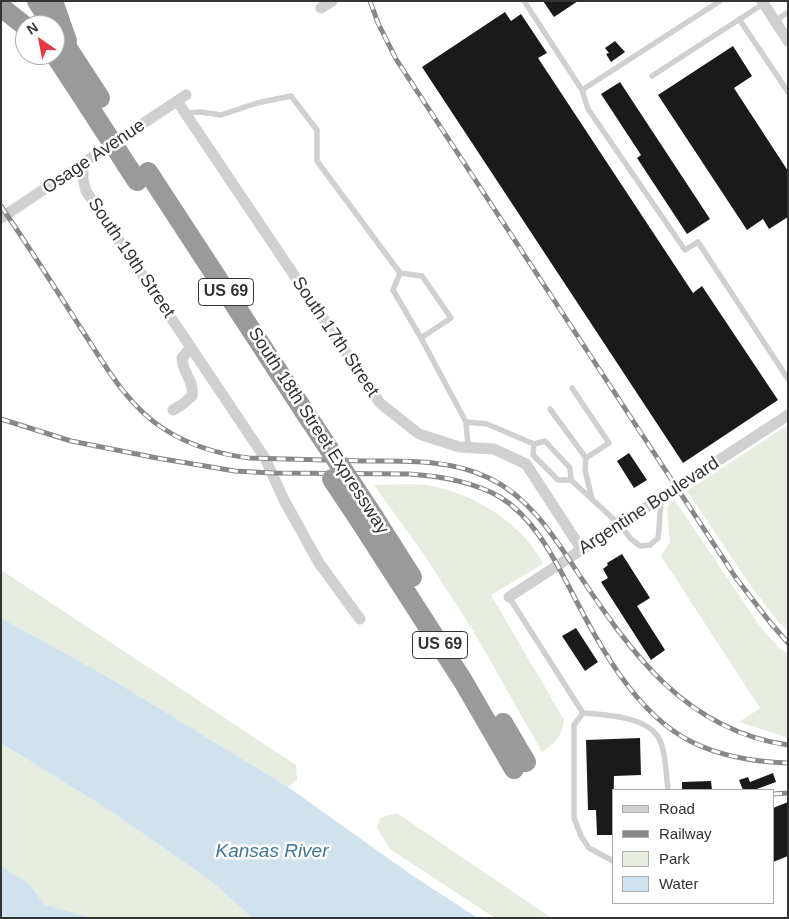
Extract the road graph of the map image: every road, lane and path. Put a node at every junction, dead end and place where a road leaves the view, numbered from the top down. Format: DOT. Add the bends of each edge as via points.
graph roads {
  1 [pos="19,1"];
  2 [pos="37,1"];
  3 [pos="53,1"];
  4 [pos="332,1"];
  5 [pos="524,1"];
  6 [pos="720,1"];
  7 [pos="762,2"];
  8 [pos="1,7"];
  9 [pos="321,8"];
  10 [pos="788,12"];
  11 [pos="28,15"];
  12 [pos="46,15"];
  13 [pos="56,15"];
  14 [pos="15,18"];
  15 [pos="739,19"];
  16 [pos="775,21"];
  17 [pos="788,41"];
  18 [pos="65,58"];
  19 [pos="652,76"];
  20 [pos="582,90"];
  21 [pos="788,92"];
  22 [pos="182,98"];
  23 [pos="185,113"];
  24 [pos="83,164"];
  25 [pos="1,218"];
  26 [pos="400,273"];
  27 [pos="421,338"];
  28 [pos="191,347"];
  29 [pos="788,378"];
  30 [pos="572,388"];
  31 [pos="173,410"];
  32 [pos="550,410"];
  33 [pos="788,414"];
  34 [pos="466,422"];
  35 [pos="534,444"];
  36 [pos="468,448"];
  37 [pos="586,458"];
  38 [pos="571,480"];
  39 [pos="662,497"];
  40 [pos="592,499"];
  41 [pos="620,525"];
  42 [pos="582,550"];
  43 [pos="509,597"];
  44 [pos="360,620"];
  45 [pos="583,713"];
  46 [pos="520,766"];
  47 [pos="668,789"];
  48 [pos="612,860"];
  1 -- 11 [label="highway"];
  2 -- 12 [label="highway"];
  3 -- 13 [label="highway"];
  4 -- 9 [label="street"];
  5 -- 20 [label="lane"];
  6 -- 20 [label="lane"];
  7 -- 15 [label="lane"];
  7 -- 16 [label="street"];
  8 -- 14 [label="highway"];
  10 -- 16 [label="lane"];
  15 -- 19 [label="lane"];
  15 -- 21 [label="lane"];
  16 -- 17 [label="street"];
  18 -- 46 [label="highway, South 18th Street Expressway / US 69, bridge" via="486,694"];
  20 -- 29 [label="lane" via="588,109 685,250 698,242"];
  22 -- 23 [label="street, South 17th Street"];
  22 -- 24 [label="street, Osage Avenue"];
  23 -- 26 [label="lane" via="221,115 291,96 317,130 317,161"];
  23 -- 36 [label="street, South 17th Street" via="380,403 419,434"];
  24 -- 25 [label="street, Osage Avenue"];
  24 -- 28 [label="street, South 19th Street" via="86,190"];
  26 -- 27 [label="lane" via="393,290"];
  26 -- 27 [label="lane" via="422,276 451,318"];
  27 -- 34 [label="lane"];
  28 -- 31 [label="street" via="182,358 193,386 192,396"];
  28 -- 44 [label="street, South 19th Street" via="265,458 319,563"];
  30 -- 37 [label="lane" via="609,443"];
  32 -- 37 [label="lane"];
  33 -- 39 [label="street, Argentine Boulevard"];
  34 -- 35 [label="lane" via="487,424"];
  34 -- 36 [label="lane"];
  35 -- 38 [label="lane" via="533,455 558,480"];
  35 -- 38 [label="lane" via="545,441 570,468"];
  36 -- 42 [label="street, South 17th Street" via="494,449 526,464"];
  37 -- 40 [label="lane" via="585,470"];
  38 -- 40 [label="lane"];
  39 -- 41 [label="street, Argentine Boulevard"];
  39 -- 41 [label="lane" via="658,538 650,546 640,546 631,540"];
  40 -- 41 [label="lane"];
  41 -- 42 [label="street, Argentine Boulevard"];
  42 -- 43 [label="street, Argentine Boulevard"];
  43 -- 45 [label="lane"];
  45 -- 47 [label="lane" via="638,722 656,734 664,754"];
  45 -- 48 [label="lane" via="574,725 574,818 588,848"];
}
